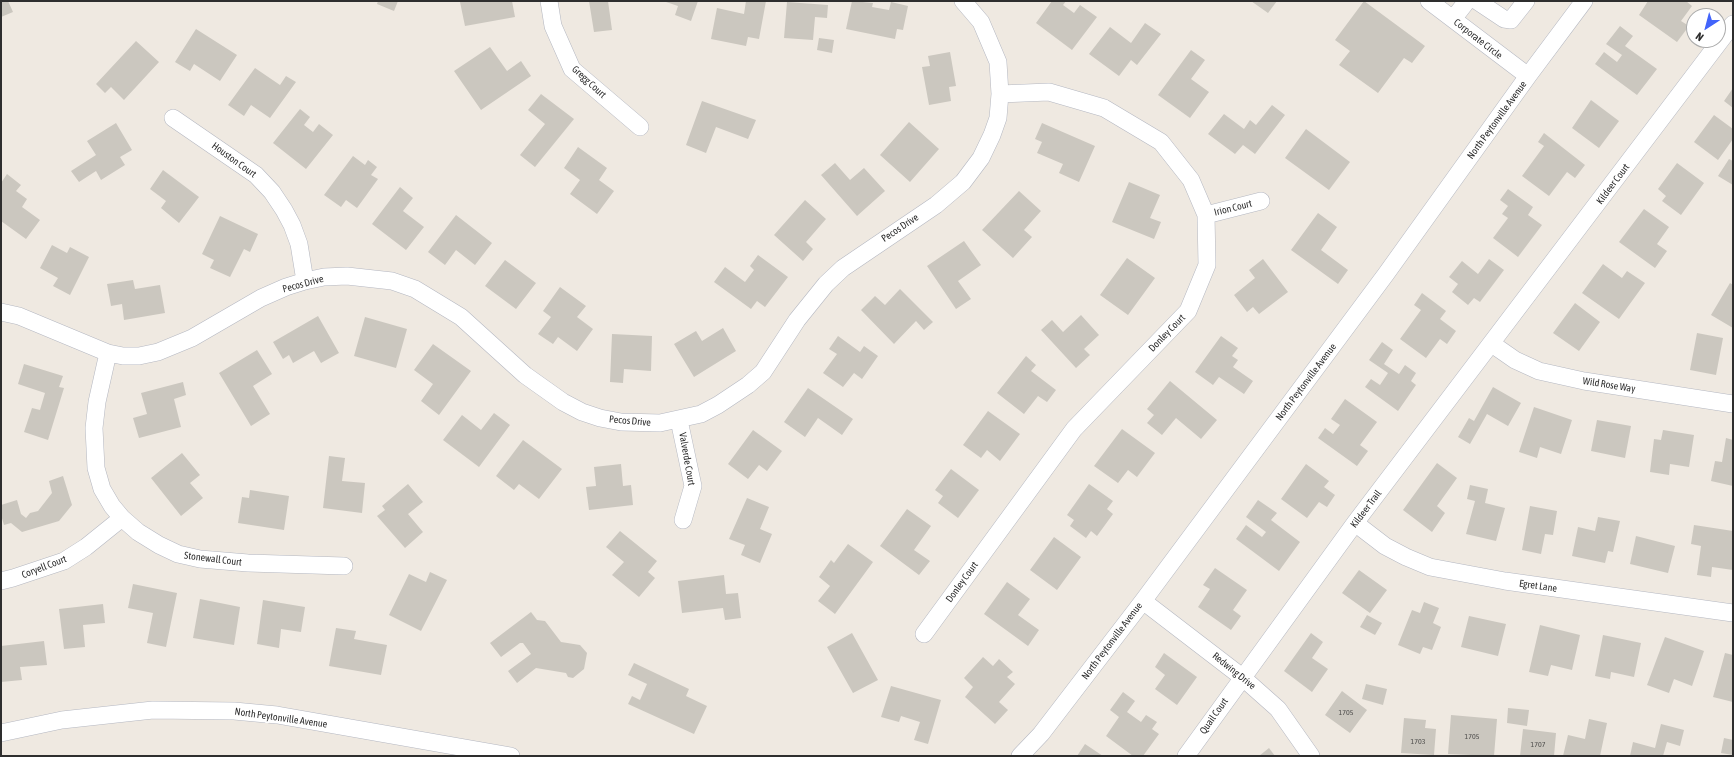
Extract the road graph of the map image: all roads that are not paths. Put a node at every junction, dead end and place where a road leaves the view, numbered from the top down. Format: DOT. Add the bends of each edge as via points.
graph roads {
  1 [pos="549,1"];
  2 [pos="963,1"];
  3 [pos="1429,1"];
  4 [pos="1467,1"];
  5 [pos="1477,1"];
  6 [pos="1526,1"];
  7 [pos="1584,1"];
  8 [pos="1453,19"];
  9 [pos="1733,24"];
  10 [pos="1528,76"];
  11 [pos="1000,94"];
  12 [pos="173,118"];
  13 [pos="640,127"];
  14 [pos="1261,201"];
  15 [pos="1206,215"];
  16 [pos="305,281"];
  17 [pos="1,312"];
  18 [pos="1492,344"];
  19 [pos="108,353"];
  20 [pos="1733,404"];
  21 [pos="679,420"];
  22 [pos="122,518"];
  23 [pos="683,520"];
  24 [pos="1355,523"];
  25 [pos="344,566"];
  26 [pos="1,581"];
  27 [pos="1143,601"];
  28 [pos="1733,613"];
  29 [pos="924,634"];
  30 [pos="1242,677"];
  31 [pos="1,733"];
  32 [pos="512,756"];
  33 [pos="1020,756"];
  34 [pos="1186,756"];
  35 [pos="1310,756"];
  1 -- 13 [label="street, Gregg Court" via="553,26 572,69"];
  2 -- 11 [label="street, Pecos Drive" via="981,22 998,62"];
  3 -- 8 [label="street, Corporate Circle"];
  4 -- 8 [label="street"];
  5 -- 6 [label="street" via="1504,19 1511,20"];
  7 -- 10 [label="street, North Peytonville Avenue"];
  8 -- 10 [label="street, Corporate Circle"];
  9 -- 18 [label="street, Kildeer Court"];
  10 -- 27 [label="street, North Peytonville Avenue" via="1381,280"];
  11 -- 15 [label="street, Donley Court" via="1049,92 1104,108 1161,142 1191,180"];
  11 -- 21 [label="street, Pecos Drive" via="998,118 992,135 981,158 963,182 936,204 843,268 826,284 763,372 748,385 701,414"];
  12 -- 16 [label="street, Houston Court" via="256,175 272,192 292,225 299,244"];
  14 -- 15 [label="street, Irion Court"];
  15 -- 29 [label="street, Donley Court" via="1207,265 1188,311 1074,429"];
  16 -- 19 [label="street, Pecos Drive" via="261,298 192,338 158,352 140,356"];
  16 -- 21 [label="street, Pecos Drive" via="347,276 392,281 415,289 461,317 526,375 563,402 582,412 621,422 660,423"];
  17 -- 19 [label="street, Pecos Drive" via="19,316"];
  18 -- 20 [label="street, Wild Rose Way" via="1515,360 1539,371 1584,381"];
  18 -- 24 [label="street, Kildeer Trail"];
  19 -- 22 [label="street, Stonewall Court" via="94,428 96,468 102,489"];
  21 -- 23 [label="street, Valverde Court" via="693,486"];
  22 -- 25 [label="street, Stonewall Court" via="159,545 178,554 200,559"];
  22 -- 26 [label="street, Coryell Court" via="64,561"];
  24 -- 28 [label="street, Egret Lane" via="1385,546 1430,567 1505,581"];
  24 -- 30 [label="street, Kildeer Trail"];
  27 -- 30 [label="street, Redwing Drive"];
  27 -- 33 [label="street, North Peytonville Avenue" via="1042,734"];
  30 -- 34 [label="street, Quail Court"];
  30 -- 35 [label="street, Redwing Drive" via="1278,709"];
  31 -- 32 [label="street, North Peytonville Avenue" via="62,720 153,710 234,711"];
}
